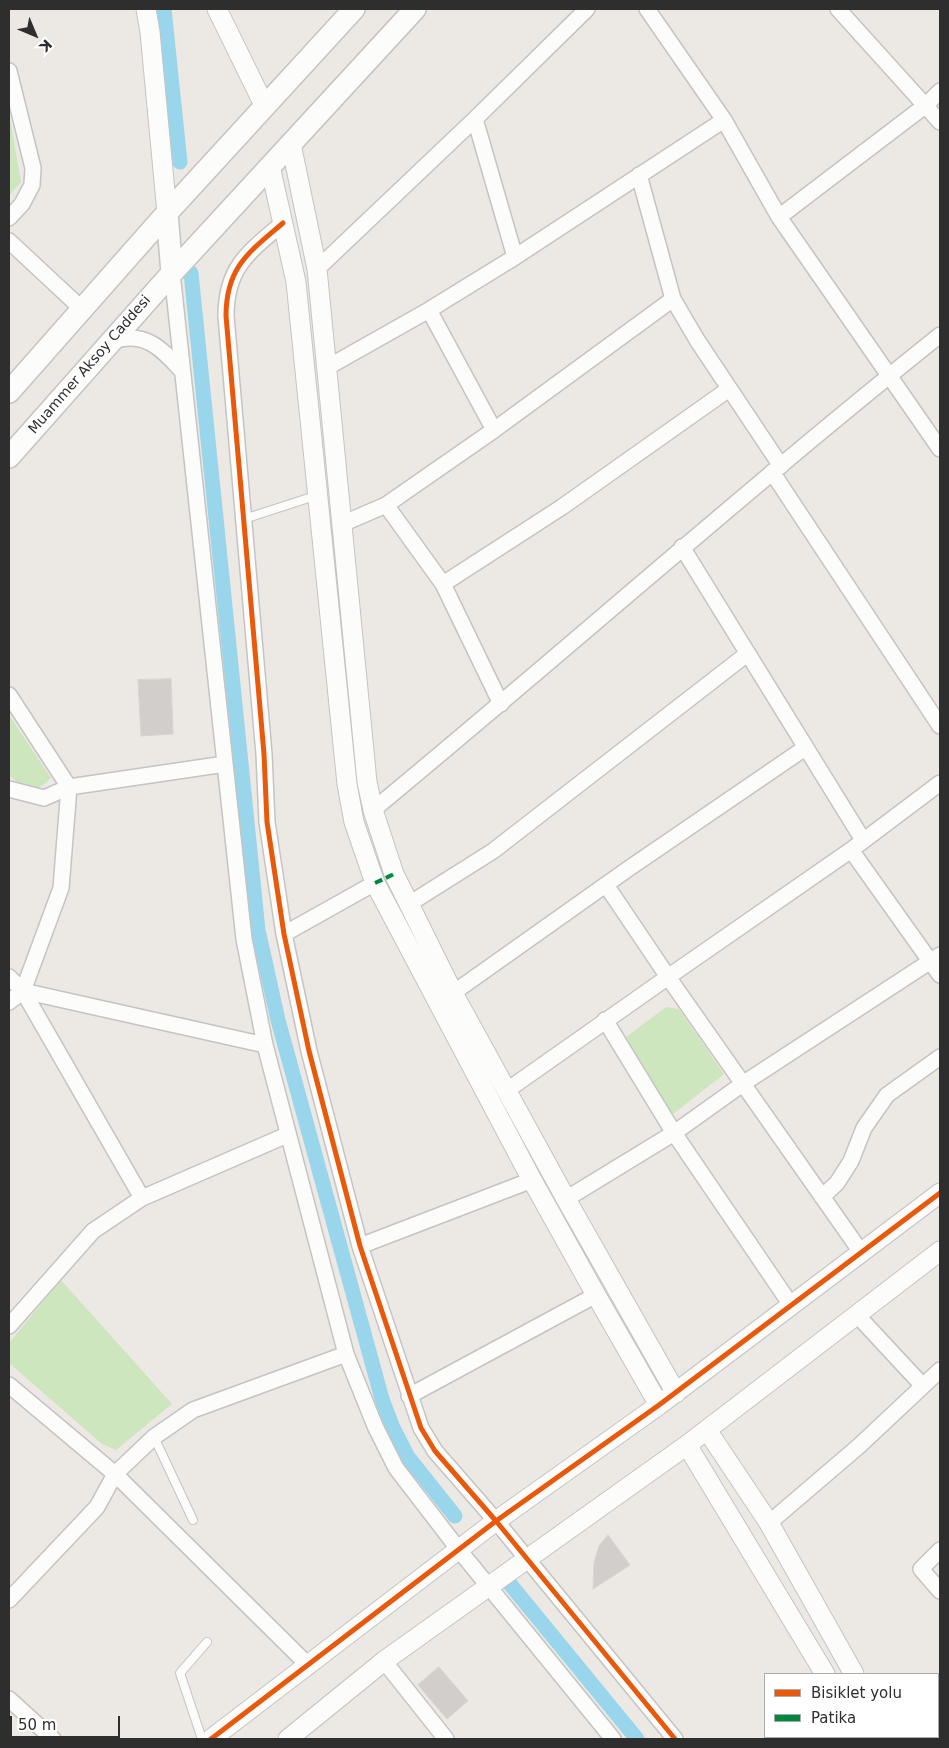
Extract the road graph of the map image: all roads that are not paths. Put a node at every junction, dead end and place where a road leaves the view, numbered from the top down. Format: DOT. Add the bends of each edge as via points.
graph roads {
  1 [pos="146,9"];
  2 [pos="217,9"];
  3 [pos="354,9"];
  4 [pos="415,9"];
  5 [pos="586,9"];
  6 [pos="647,9"];
  7 [pos="838,9"];
  8 [pos="9,72"];
  9 [pos="940,91"];
  10 [pos="926,105"];
  11 [pos="265,107"];
  12 [pos="475,120"];
  13 [pos="724,120"];
  14 [pos="940,122"];
  15 [pos="290,144"];
  16 [pos="270,166"];
  17 [pos="638,175"];
  18 [pos="166,213"];
  19 [pos="780,216"];
  20 [pos="9,218"];
  21 [pos="283,223"];
  22 [pos="9,241"];
  23 [pos="515,257"];
  24 [pos="317,268"];
  25 [pos="172,273"];
  26 [pos="673,298"];
  27 [pos="82,309"];
  28 [pos="429,310"];
  29 [pos="940,335"];
  30 [pos="111,341"];
  31 [pos="328,367"];
  32 [pos="182,371"];
  33 [pos="890,376"];
  34 [pos="729,389"];
  35 [pos="9,392"];
  36 [pos="494,430"];
  37 [pos="940,449"];
  38 [pos="9,458"];
  39 [pos="776,469"];
  40 [pos="318,495"];
  41 [pos="386,506"];
  42 [pos="244,519"];
  43 [pos="342,524"];
  44 [pos="682,547"];
  45 [pos="443,584"];
  46 [pos="747,654"];
  47 [pos="9,695"];
  48 [pos="501,704"];
  49 [pos="940,726"];
  50 [pos="805,748"];
  51 [pos="226,764"];
  52 [pos="940,783"];
  53 [pos="69,787"];
  54 [pos="9,789"];
  55 [pos="373,810"];
  56 [pos="863,840"];
  57 [pos="851,850"];
  58 [pos="375,883"];
  59 [pos="606,885"];
  60 [pos="409,904"];
  61 [pos="284,934"];
  62 [pos="935,958"];
  63 [pos="940,975"];
  64 [pos="9,977"];
  65 [pos="668,977"];
  66 [pos="23,991"];
  67 [pos="453,993"];
  68 [pos="9,1002"];
  69 [pos="605,1020"];
  70 [pos="265,1046"];
  71 [pos="940,1057"];
  72 [pos="744,1083"];
  73 [pos="506,1091"];
  74 [pos="674,1133"];
  75 [pos="287,1134"];
  76 [pos="532,1180"];
  77 [pos="940,1194"];
  78 [pos="822,1197"];
  79 [pos="142,1198"];
  80 [pos="566,1200"];
  81 [pos="360,1246"];
  82 [pos="861,1252"];
  83 [pos="940,1252"];
  84 [pos="596,1295"];
  85 [pos="791,1305"];
  86 [pos="857,1315"];
  87 [pos="9,1326"];
  88 [pos="346,1354"];
  89 [pos="940,1370"];
  90 [pos="9,1385"];
  91 [pos="924,1386"];
  92 [pos="676,1393"];
  93 [pos="410,1396"];
  94 [pos="659,1405"];
  95 [pos="707,1430"];
  96 [pos="154,1437"];
  97 [pos="687,1445"];
  98 [pos="116,1474"];
  99 [pos="193,1520"];
  100 [pos="496,1521"];
  101 [pos="769,1523"];
  102 [pos="459,1550"];
  103 [pos="940,1550"];
  104 [pos="526,1559"];
  105 [pos="488,1586"];
  106 [pos="940,1591"];
  107 [pos="9,1600"];
  108 [pos="207,1642"];
  109 [pos="384,1661"];
  110 [pos="309,1666"];
  111 [pos="824,1673"];
  112 [pos="853,1673"];
  113 [pos="9,1699"];
  114 [pos="53,1739"];
  115 [pos="202,1739"];
  116 [pos="212,1739"];
  117 [pos="288,1739"];
  118 [pos="446,1739"];
  119 [pos="612,1739"];
  120 [pos="675,1739"];
  1 -- 18 [label="street"];
  2 -- 11 [label="street"];
  3 -- 11 [label="main road"];
  4 -- 15 [label="main road, Muammer Aksoy Caddesi"];
  5 -- 12 [label="street"];
  6 -- 13 [label="street"];
  7 -- 10 [label="street"];
  8 -- 20 [label="street" via="33,168 32,185 22,204"];
  9 -- 10 [label="street"];
  10 -- 14 [label="street"];
  10 -- 19 [label="street"];
  11 -- 18 [label="main road"];
  12 -- 23 [label="street"];
  12 -- 24 [label="street"];
  13 -- 17 [label="street"];
  13 -- 19 [label="street"];
  15 -- 16 [label="main road, Muammer Aksoy Caddesi"];
  15 -- 24 [label="street"];
  16 -- 21 [label="street"];
  16 -- 25 [label="main road, Muammer Aksoy Caddesi"];
  17 -- 23 [label="street"];
  17 -- 26 [label="street"];
  18 -- 25 [label="main road"];
  18 -- 27 [label="main road"];
  19 -- 33 [label="street"];
  21 -- 40 [label="street" via="296,282"];
  21 -- 42 [label="street" via="242,261 232,280 226,304"];
  22 -- 27 [label="street"];
  23 -- 28 [label="street"];
  24 -- 31 [label="street"];
  25 -- 30 [label="main road, Muammer Aksoy Caddesi"];
  25 -- 32 [label="street"];
  26 -- 34 [label="street"];
  26 -- 36 [label="street"];
  27 -- 35 [label="main road"];
  28 -- 31 [label="street"];
  28 -- 36 [label="street"];
  29 -- 33 [label="street"];
  30 -- 32 [label="street" via="125,337 149,342 171,358"];
  30 -- 38 [label="main road, Muammer Aksoy Caddesi"];
  31 -- 43 [label="street"];
  32 -- 51 [label="street"];
  33 -- 37 [label="street"];
  33 -- 39 [label="street"];
  34 -- 39 [label="street"];
  34 -- 45 [label="street" via="562,507"];
  36 -- 41 [label="street"];
  39 -- 44 [label="street"];
  39 -- 49 [label="street"];
  40 -- 42 [label="lane"];
  40 -- 58 [label="street" via="347,784 354,822"];
  41 -- 43 [label="street"];
  41 -- 45 [label="street"];
  42 -- 61 [label="street" via="267,822"];
  43 -- 55 [label="street" via="367,782"];
  44 -- 46 [label="street"];
  44 -- 48 [label="street"];
  45 -- 48 [label="street"];
  46 -- 50 [label="street"];
  46 -- 60 [label="street" via="494,851"];
  47 -- 53 [label="street"];
  48 -- 55 [label="street"];
  50 -- 56 [label="street"];
  50 -- 59 [label="street"];
  51 -- 53 [label="street"];
  51 -- 70 [label="street" via="244,940"];
  52 -- 56 [label="street"];
  53 -- 54 [label="street" via="44,798"];
  53 -- 66 [label="street" via="61,888"];
  55 -- 60 [label="street" via="394,874"];
  56 -- 57 [label="street"];
  57 -- 62 [label="street"];
  57 -- 65 [label="street"];
  58 -- 61 [label="street"];
  58 -- 76 [label="street"];
  59 -- 65 [label="street"];
  59 -- 67 [label="street"];
  60 -- 67 [label="street"];
  61 -- 81 [label="street" via="309,1051"];
  62 -- 63 [label="street"];
  62 -- 72 [label="street"];
  64 -- 66 [label="street"];
  65 -- 69 [label="street"];
  65 -- 72 [label="street"];
  66 -- 68 [label="street"];
  66 -- 70 [label="street"];
  66 -- 79 [label="street"];
  67 -- 73 [label="street"];
  69 -- 73 [label="street"];
  69 -- 74 [label="street"];
  70 -- 75 [label="street"];
  71 -- 78 [label="street" via="887,1094 864,1128 851,1162"];
  72 -- 74 [label="street"];
  72 -- 78 [label="street"];
  73 -- 80 [label="street"];
  74 -- 80 [label="street"];
  74 -- 85 [label="street"];
  75 -- 79 [label="street"];
  75 -- 88 [label="street"];
  76 -- 81 [label="street"];
  76 -- 84 [label="street"];
  77 -- 82 [label="street"];
  78 -- 82 [label="street"];
  79 -- 87 [label="street" via="93,1231"];
  80 -- 92 [label="street"];
  81 -- 93 [label="street"];
  82 -- 85 [label="street"];
  83 -- 86 [label="street"];
  84 -- 93 [label="street"];
  84 -- 94 [label="street"];
  85 -- 92 [label="street"];
  86 -- 91 [label="street"];
  86 -- 95 [label="street"];
  88 -- 96 [label="street" via="193,1410"];
  88 -- 102 [label="street" via="396,1468"];
  89 -- 91 [label="street"];
  90 -- 98 [label="street"];
  91 -- 101 [label="street"];
  92 -- 94 [label="street"];
  93 -- 100 [label="street" via="421,1428 434,1451"];
  94 -- 100 [label="street"];
  95 -- 97 [label="street"];
  95 -- 101 [label="street"];
  96 -- 98 [label="street"];
  96 -- 99 [label="lane"];
  97 -- 104 [label="street"];
  97 -- 111 [label="street"];
  98 -- 107 [label="street" via="97,1507"];
  98 -- 110 [label="street"];
  100 -- 102 [label="street"];
  100 -- 104 [label="street"];
  101 -- 112 [label="street"];
  102 -- 105 [label="street"];
  102 -- 110 [label="street"];
  103 -- 106 [label="street" via="920,1569"];
  104 -- 105 [label="street"];
  104 -- 120 [label="street"];
  105 -- 109 [label="street"];
  105 -- 119 [label="street"];
  108 -- 115 [label="lane" via="180,1673"];
  109 -- 117 [label="street"];
  109 -- 118 [label="street"];
  110 -- 116 [label="street"];
  113 -- 114 [label="street"];
}
